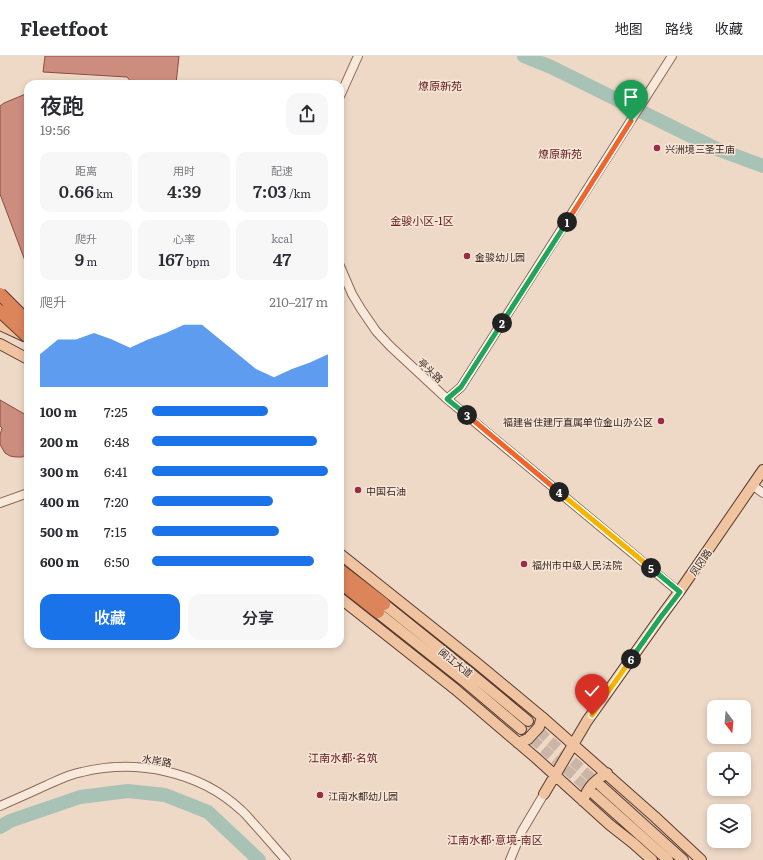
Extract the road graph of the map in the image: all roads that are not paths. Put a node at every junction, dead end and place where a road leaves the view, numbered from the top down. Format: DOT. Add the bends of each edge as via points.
graph roads {
  1 [pos="358,56"];
  2 [pos="672,56"];
  3 [pos="344,87"];
  4 [pos="344,275"];
  5 [pos="0,293"];
  6 [pos="0,311"];
  7 [pos="24,318"];
  8 [pos="0,326"];
  9 [pos="24,333"];
  10 [pos="24,334"];
  11 [pos="24,335"];
  12 [pos="0,344"];
  13 [pos="24,358"];
  14 [pos="447,399"];
  15 [pos="763,470"];
  16 [pos="752,485"];
  17 [pos="763,493"];
  18 [pos="24,495"];
  19 [pos="0,503"];
  20 [pos="344,557"];
  21 [pos="344,570"];
  22 [pos="344,574"];
  23 [pos="344,585"];
  24 [pos="344,587"];
  25 [pos="680,592"];
  26 [pos="344,601"];
  27 [pos="381,608"];
  28 [pos="542,716"];
  29 [pos="525,725"];
  30 [pos="518,743"];
  31 [pos="574,744"];
  32 [pos="607,773"];
  33 [pos="555,775"];
  34 [pos="544,794"];
  35 [pos="583,801"];
  36 [pos="0,806"];
  37 [pos="286,860"];
  38 [pos="510,860"];
  39 [pos="652,860"];
  40 [pos="668,860"];
  41 [pos="682,860"];
  42 [pos="701,860"];
  1 -- 3 [label="street"];
  2 -- 14 [label="street" via="461,387"];
  4 -- 14 [label="street, 亭头路" via="352,294 376,331"];
  5 -- 7 [label="highway, bridge"];
  5 -- 9 [label="street"];
  6 -- 10 [label="highway, bridge"];
  8 -- 11 [label="main road"];
  12 -- 13 [label="main road"];
  14 -- 25 [label="street, 亭头路"];
  15 -- 16 [label="main road, 凤冈路"];
  16 -- 17 [label="street"];
  16 -- 25 [label="main road, 凤冈路"];
  18 -- 19 [label="street"];
  20 -- 28 [label="main road"];
  21 -- 27 [label="main road"];
  22 -- 27 [label="highway"];
  23 -- 27 [label="highway"];
  24 -- 27 [label="main road"];
  25 -- 31 [label="main road, 凤冈路" via="655,624"];
  26 -- 30 [label="main road" via="455,689"];
  27 -- 29 [label="main road, 闽江大道" via="470,673"];
  28 -- 30 [label="main road" via="539,727 528,739"];
  28 -- 31 [label="main road"];
  30 -- 33 [label="main road"];
  31 -- 32 [label="main road"];
  31 -- 33 [label="main road, 凤冈路"];
  32 -- 35 [label="main road" via="598,778 587,791"];
  32 -- 42 [label="main road"];
  33 -- 34 [label="main road, 凤冈路"];
  33 -- 35 [label="main road"];
  34 -- 38 [label="street" via="522,831"];
  35 -- 39 [label="main road"];
  36 -- 37 [label="street, 水岸路" via="81,772 114,767 145,767 194,780 222,795 242,810"];
  40 -- 41 [label="main road" via="597,790"];
}
